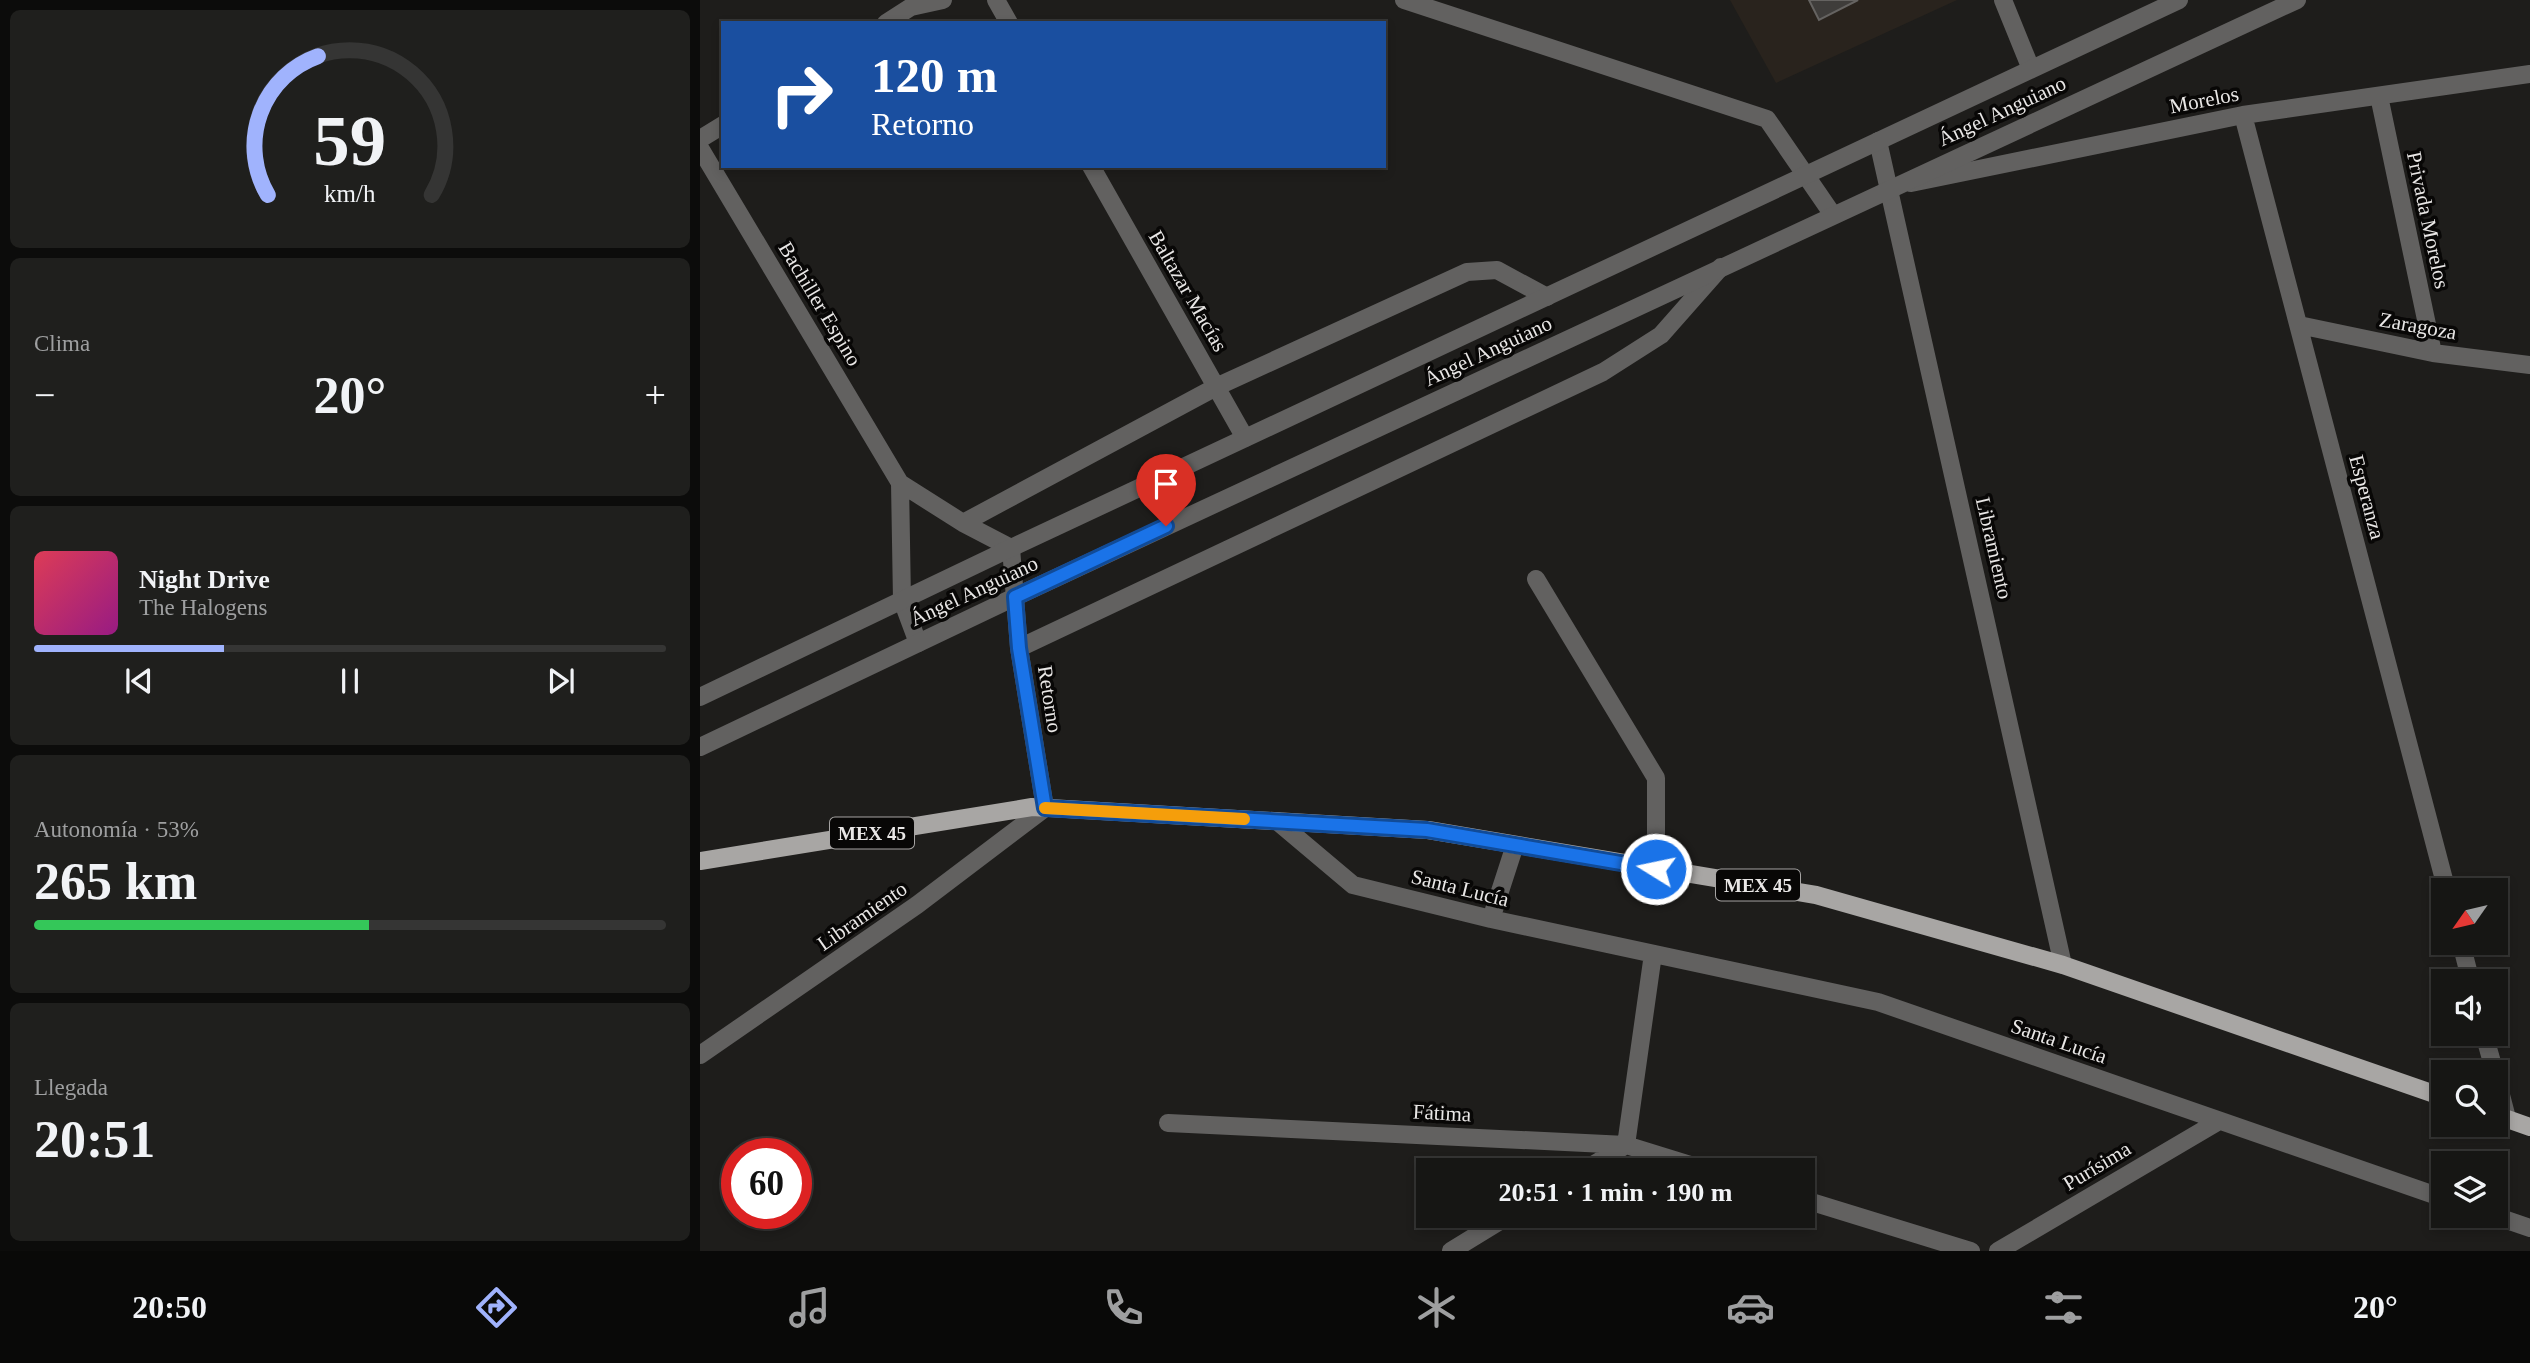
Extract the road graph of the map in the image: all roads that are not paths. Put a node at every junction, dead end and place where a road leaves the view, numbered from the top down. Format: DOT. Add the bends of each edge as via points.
graph roads {
  1 [pos="943,0"];
  2 [pos="996,0"];
  3 [pos="2003,0"];
  4 [pos="2179,0"];
  5 [pos="2297,0"];
  6 [pos="1416,1"];
  7 [pos="889,21"];
  8 [pos="1008,21"];
  9 [pos="2031,69"];
  10 [pos="2530,74"];
  11 [pos="2379,96"];
  12 [pos="2243,115"];
  13 [pos="721,126"];
  14 [pos="700,139"];
  15 [pos="1878,141"];
  16 [pos="700,148"];
  17 [pos="1092,168"];
  18 [pos="1806,175"];
  19 [pos="1891,188"];
  20 [pos="1833,215"];
  21 [pos="1721,267"];
  22 [pos="1547,297"];
  23 [pos="2299,326"];
  24 [pos="2433,354"];
  25 [pos="2530,365"];
  26 [pos="1216,387"];
  27 [pos="1245,438"];
  28 [pos="900,483"];
  29 [pos="964,523"];
  30 [pos="1011,548"];
  31 [pos="1536,579"];
  32 [pos="1015,597"];
  33 [pos="901,600"];
  34 [pos="918,643"];
  35 [pos="1019,648"];
  36 [pos="700,697"];
  37 [pos="700,747"];
  38 [pos="1045,808"];
  39 [pos="1277,821"];
  40 [pos="1515,845"];
  41 [pos="700,861"];
  42 [pos="1656,869"];
  43 [pos="2444,878"];
  44 [pos="1491,919"];
  45 [pos="1653,954"];
  46 [pos="2063,965"];
  47 [pos="700,1055"];
  48 [pos="2431,1093"];
  49 [pos="2508,1119"];
  50 [pos="2219,1121"];
  51 [pos="1168,1123"];
  52 [pos="2530,1127"];
  53 [pos="1626,1145"];
  54 [pos="1604,1158"];
  55 [pos="1668,1158"];
  56 [pos="2431,1194"];
  57 [pos="1815,1203"];
  58 [pos="2508,1222"];
  59 [pos="1488,1228"];
  60 [pos="2529,1232"];
  61 [pos="1451,1251"];
  62 [pos="1971,1251"];
  63 [pos="1998,1251"];
  1 -- 7 [label="street" via="911,7"];
  2 -- 8 [label="street"];
  3 -- 9 [label="street"];
  4 -- 9 [label="street, Ángel Anguiano"];
  5 -- 19 [label="street, Ángel Anguiano"];
  6 -- 18 [label="street" via="1767,119"];
  9 -- 15 [label="street, Ángel Anguiano"];
  10 -- 11 [label="street, Morelos"];
  11 -- 12 [label="street, Morelos"];
  11 -- 24 [label="street, Privada Morelos"];
  12 -- 19 [label="street, Morelos"];
  12 -- 23 [label="street, Esperanza"];
  13 -- 14 [label="street"];
  15 -- 18 [label="street, Ángel Anguiano"];
  15 -- 19 [label="street, Libramiento"];
  16 -- 28 [label="street, Bachiller Espino"];
  17 -- 26 [label="street, Baltazar Macías"];
  18 -- 20 [label="street"];
  18 -- 22 [label="street, Ángel Anguiano"];
  19 -- 20 [label="street, Ángel Anguiano"];
  19 -- 46 [label="street, Libramiento"];
  20 -- 21 [label="street, Ángel Anguiano"];
  21 -- 32 [label="street, Ángel Anguiano"];
  21 -- 35 [label="street" via="1661,335 1603,372"];
  22 -- 26 [label="street" via="1497,270 1467,272"];
  22 -- 27 [label="street, Ángel Anguiano"];
  23 -- 24 [label="street, Zaragoza"];
  23 -- 43 [label="street, Esperanza"];
  24 -- 25 [label="street, Zaragoza"];
  26 -- 27 [label="street, Baltazar Macías"];
  26 -- 29 [label="street"];
  27 -- 30 [label="street, Ángel Anguiano"];
  28 -- 29 [label="street"];
  28 -- 33 [label="street"];
  29 -- 30 [label="street"];
  30 -- 32 [label="street, Retorno"];
  30 -- 33 [label="street, Ángel Anguiano"];
  31 -- 42 [label="street" via="1656,778"];
  32 -- 34 [label="street, Ángel Anguiano"];
  32 -- 35 [label="street, Retorno"];
  33 -- 34 [label="street"];
  33 -- 36 [label="street, Ángel Anguiano"];
  34 -- 37 [label="street, Ángel Anguiano"];
  35 -- 38 [label="street, Retorno"];
  38 -- 39 [label="main road, MEX 45"];
  38 -- 41 [label="main road, MEX 45"];
  38 -- 47 [label="street, Libramiento" via="917,905"];
  39 -- 40 [label="main road, MEX 45" via="1427,830"];
  39 -- 44 [label="street, Santa Lucía" via="1353,885"];
  40 -- 42 [label="main road, MEX 45"];
  40 -- 44 [label="street"];
  42 -- 46 [label="main road, MEX 45" via="1816,895"];
  44 -- 45 [label="street, Santa Lucía"];
  45 -- 50 [label="street, Santa Lucía" via="1878,1002"];
  45 -- 53 [label="street"];
  46 -- 48 [label="main road, MEX 45"];
  49 -- 52 [label="main road"];
  50 -- 56 [label="street, Santa Lucía"];
  50 -- 63 [label="street, Purísima"];
  51 -- 53 [label="street, Fátima"];
  53 -- 54 [label="street"];
  53 -- 55 [label="street, Fátima"];
  57 -- 62 [label="street"];
  58 -- 60 [label="street"];
  59 -- 61 [label="street"];
}
